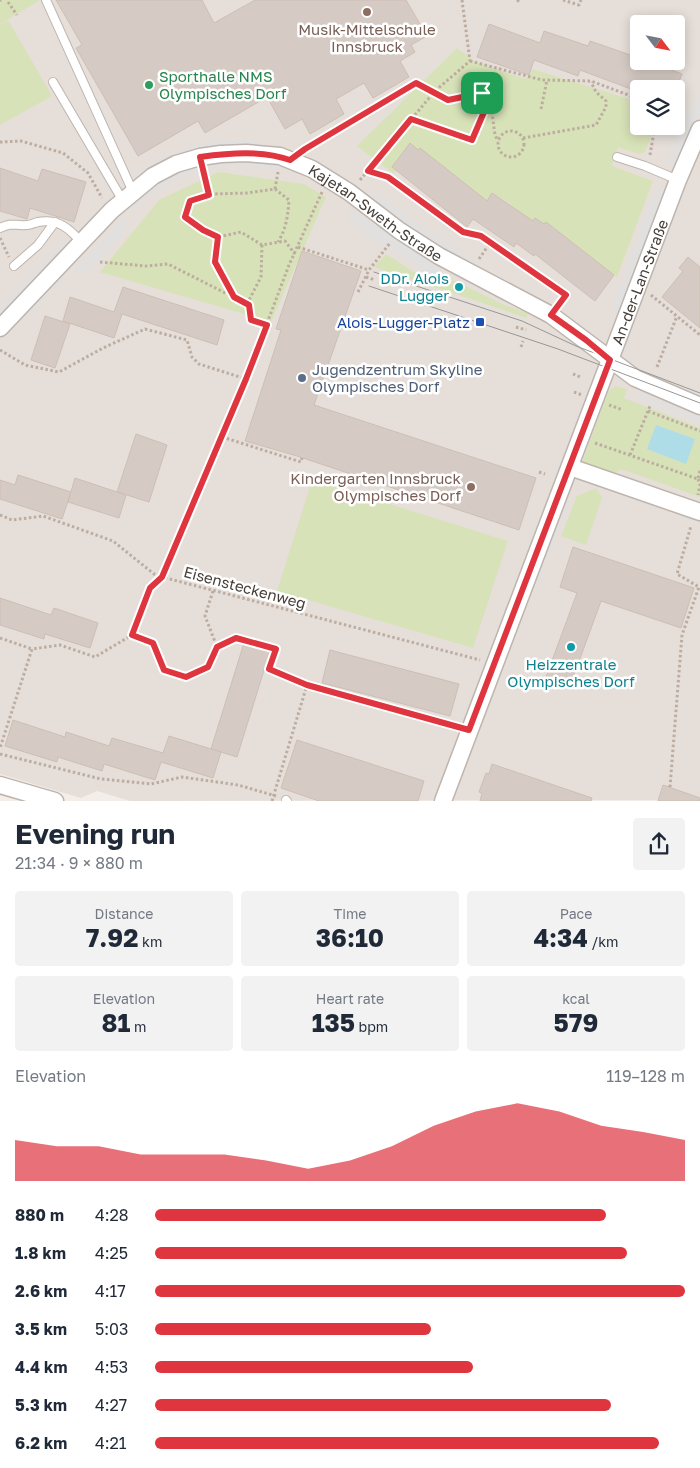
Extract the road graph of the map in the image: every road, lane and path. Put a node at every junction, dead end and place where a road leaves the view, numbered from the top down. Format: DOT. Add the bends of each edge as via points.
graph roads {
  1 [pos="46,0"];
  2 [pos="462,0"];
  3 [pos="563,0"];
  4 [pos="581,0"];
  5 [pos="8,2"];
  6 [pos="17,15"];
  7 [pos="470,61"];
  8 [pos="547,80"];
  9 [pos="591,81"];
  10 [pos="53,82"];
  11 [pos="435,91"];
  12 [pos="630,96"];
  13 [pos="490,98"];
  14 [pos="540,109"];
  15 [pos="411,119"];
  16 [pos="700,129"];
  17 [pos="654,135"];
  18 [pos="523,138"];
  19 [pos="498,141"];
  20 [pos="0,142"];
  21 [pos="200,157"];
  22 [pos="617,157"];
  23 [pos="290,160"];
  24 [pos="645,166"];
  25 [pos="368,171"];
  26 [pos="678,180"];
  27 [pos="322,192"];
  28 [pos="350,192"];
  29 [pos="209,195"];
  30 [pos="123,201"];
  31 [pos="55,222"];
  32 [pos="0,228"];
  33 [pos="400,231"];
  34 [pos="218,237"];
  35 [pos="0,238"];
  36 [pos="278,242"];
  37 [pos="490,242"];
  38 [pos="82,243"];
  39 [pos="262,245"];
  40 [pos="298,247"];
  41 [pos="294,254"];
  42 [pos="480,258"];
  43 [pos="100,262"];
  44 [pos="14,266"];
  45 [pos="369,270"];
  46 [pos="366,277"];
  47 [pos="375,280"];
  48 [pos="358,292"];
  49 [pos="650,295"];
  50 [pos="234,297"];
  51 [pos="247,304"];
  52 [pos="551,315"];
  53 [pos="677,316"];
  54 [pos="267,325"];
  55 [pos="516,327"];
  56 [pos="0,328"];
  57 [pos="526,330"];
  58 [pos="700,335"];
  59 [pos="523,341"];
  60 [pos="521,347"];
  61 [pos="0,350"];
  62 [pos="610,360"];
  63 [pos="657,367"];
  64 [pos="573,374"];
  65 [pos="580,377"];
  66 [pos="246,379"];
  67 [pos="604,403"];
  68 [pos="650,406"];
  69 [pos="700,406"];
  70 [pos="623,410"];
  71 [pos="648,411"];
  72 [pos="700,431"];
  73 [pos="222,437"];
  74 [pos="590,441"];
  75 [pos="630,455"];
  76 [pos="302,458"];
  77 [pos="570,467"];
  78 [pos="700,470"];
  79 [pos="539,472"];
  80 [pos="545,474"];
  81 [pos="698,478"];
  82 [pos="697,510"];
  83 [pos="0,515"];
  84 [pos="162,577"];
  85 [pos="213,591"];
  86 [pos="132,635"];
  87 [pos="0,638"];
  88 [pos="217,647"];
  89 [pos="32,649"];
  90 [pos="494,664"];
  91 [pos="307,685"];
  92 [pos="469,730"];
  93 [pos="0,748"];
  94 [pos="0,754"];
  95 [pos="0,786"];
  96 [pos="670,787"];
  97 [pos="273,796"];
  98 [pos="55,800"];
  99 [pos="272,800"];
  100 [pos="286,800"];
  101 [pos="442,800"];
  1 -- 30 [label="lane"];
  2 -- 7 [label="path"];
  3 -- 4 [label="path" via="579,5"];
  5 -- 6 [label="path"];
  7 -- 8 [label="path"];
  7 -- 11 [label="path"];
  8 -- 9 [label="path"];
  8 -- 14 [label="path"];
  9 -- 12 [label="path"];
  9 -- 18 [label="path" via="596,92 606,101 596,124"];
  10 -- 30 [label="lane"];
  11 -- 13 [label="path" via="448,100 482,93"];
  11 -- 15 [label="path"];
  11 -- 23 [label="path" via="416,83"];
  13 -- 15 [label="path" via="472,140"];
  13 -- 19 [label="path"];
  15 -- 25 [label="path"];
  16 -- 26 [label="street, An-der-Lan-Straße"];
  17 -- 24 [label="path"];
  18 -- 19 [label="path" via="512,131"];
  18 -- 19 [label="path" via="523,151 512,158 501,153"];
  20 -- 30 [label="path" via="21,141 63,154 88,173 104,201"];
  21 -- 23 [label="street, Kajetan-Sweth-Straße" via="246,153"];
  21 -- 29 [label="path"];
  21 -- 30 [label="street, Kajetan-Sweth-Straße" via="176,164 153,176"];
  22 -- 24 [label="lane"];
  23 -- 28 [label="street, Kajetan-Sweth-Straße"];
  24 -- 26 [label="lane"];
  25 -- 28 [label="path"];
  25 -- 37 [label="path" via="388,177 463,232 481,236"];
  26 -- 62 [label="street, An-der-Lan-Straße"];
  27 -- 40 [label="path, Eisensteckenweg"];
  28 -- 33 [label="street, Kajetan-Sweth-Straße"];
  29 -- 34 [label="path" via="190,201 185,217"];
  29 -- 36 [label="path" via="275,189 289,200 284,230"];
  30 -- 38 [label="street, Kajetan-Sweth-Straße"];
  31 -- 32 [label="lane" via="10,224"];
  31 -- 38 [label="lane" via="69,229"];
  31 -- 44 [label="lane" via="38,245"];
  33 -- 45 [label="path"];
  33 -- 52 [label="street, Kajetan-Sweth-Straße" via="438,256"];
  34 -- 39 [label="path" via="241,232"];
  34 -- 50 [label="path" via="215,262"];
  35 -- 44 [label="path"];
  36 -- 39 [label="path"];
  36 -- 41 [label="path" via="285,241"];
  37 -- 42 [label="path"];
  37 -- 52 [label="path" via="566,295"];
  38 -- 56 [label="street, Kajetan-Sweth-Straße"];
  39 -- 51 [label="path" via="261,277"];
  40 -- 41 [label="path, Eisensteckenweg"];
  40 -- 45 [label="path"];
  41 -- 54 [label="path, Eisensteckenweg"];
  43 -- 50 [label="path" via="146,266 168,264"];
  45 -- 46 [label="path"];
  46 -- 47 [label="path"];
  46 -- 48 [label="path"];
  49 -- 53 [label="path"];
  50 -- 51 [label="path"];
  51 -- 54 [label="path" via="251,320"];
  52 -- 62 [label="street, Kajetan-Sweth-Straße"];
  53 -- 58 [label="path"];
  53 -- 63 [label="path"];
  54 -- 66 [label="path, Eisensteckenweg"];
  55 -- 57 [label="path"];
  59 -- 60 [label="path"];
  61 -- 66 [label="path" via="25,365 59,372 145,329 187,340 192,356 199,364"];
  62 -- 69 [label="street, Kajetan-Sweth-Straße" via="635,378"];
  62 -- 77 [label="street, An-der-Lan-Straße"];
  64 -- 65 [label="path"];
  66 -- 73 [label="path, Eisensteckenweg"];
  67 -- 70 [label="path"];
  68 -- 71 [label="path"];
  71 -- 72 [label="path"];
  71 -- 75 [label="path"];
  73 -- 76 [label="path" via="301,462"];
  73 -- 84 [label="path, Eisensteckenweg"];
  74 -- 75 [label="path"];
  75 -- 81 [label="path"];
  77 -- 82 [label="street"];
  77 -- 90 [label="street, An-der-Lan-Straße"];
  78 -- 81 [label="path"];
  79 -- 80 [label="path"];
  81 -- 82 [label="path"];
  82 -- 96 [label="path" via="677,574 699,587 682,635"];
  83 -- 84 [label="path" via="12,520 43,516 113,541"];
  84 -- 85 [label="path, Eisensteckenweg"];
  84 -- 86 [label="path" via="150,588"];
  85 -- 88 [label="path" via="205,616"];
  85 -- 90 [label="path, Eisensteckenweg"];
  86 -- 88 [label="path" via="153,643 164,670 186,677 208,667"];
  86 -- 89 [label="path" via="95,657 60,645"];
  87 -- 89 [label="path"];
  88 -- 91 [label="path" via="236,638 276,649 269,669"];
  89 -- 93 [label="path"];
  90 -- 92 [label="street, An-der-Lan-Straße"];
  91 -- 92 [label="path"];
  91 -- 97 [label="path"];
  92 -- 101 [label="street, An-der-Lan-Straße"];
  94 -- 97 [label="path" via="101,779 151,784 182,777 238,785"];
  95 -- 98 [label="street"];
  97 -- 99 [label="path"];
  97 -- 100 [label="path"];
}
